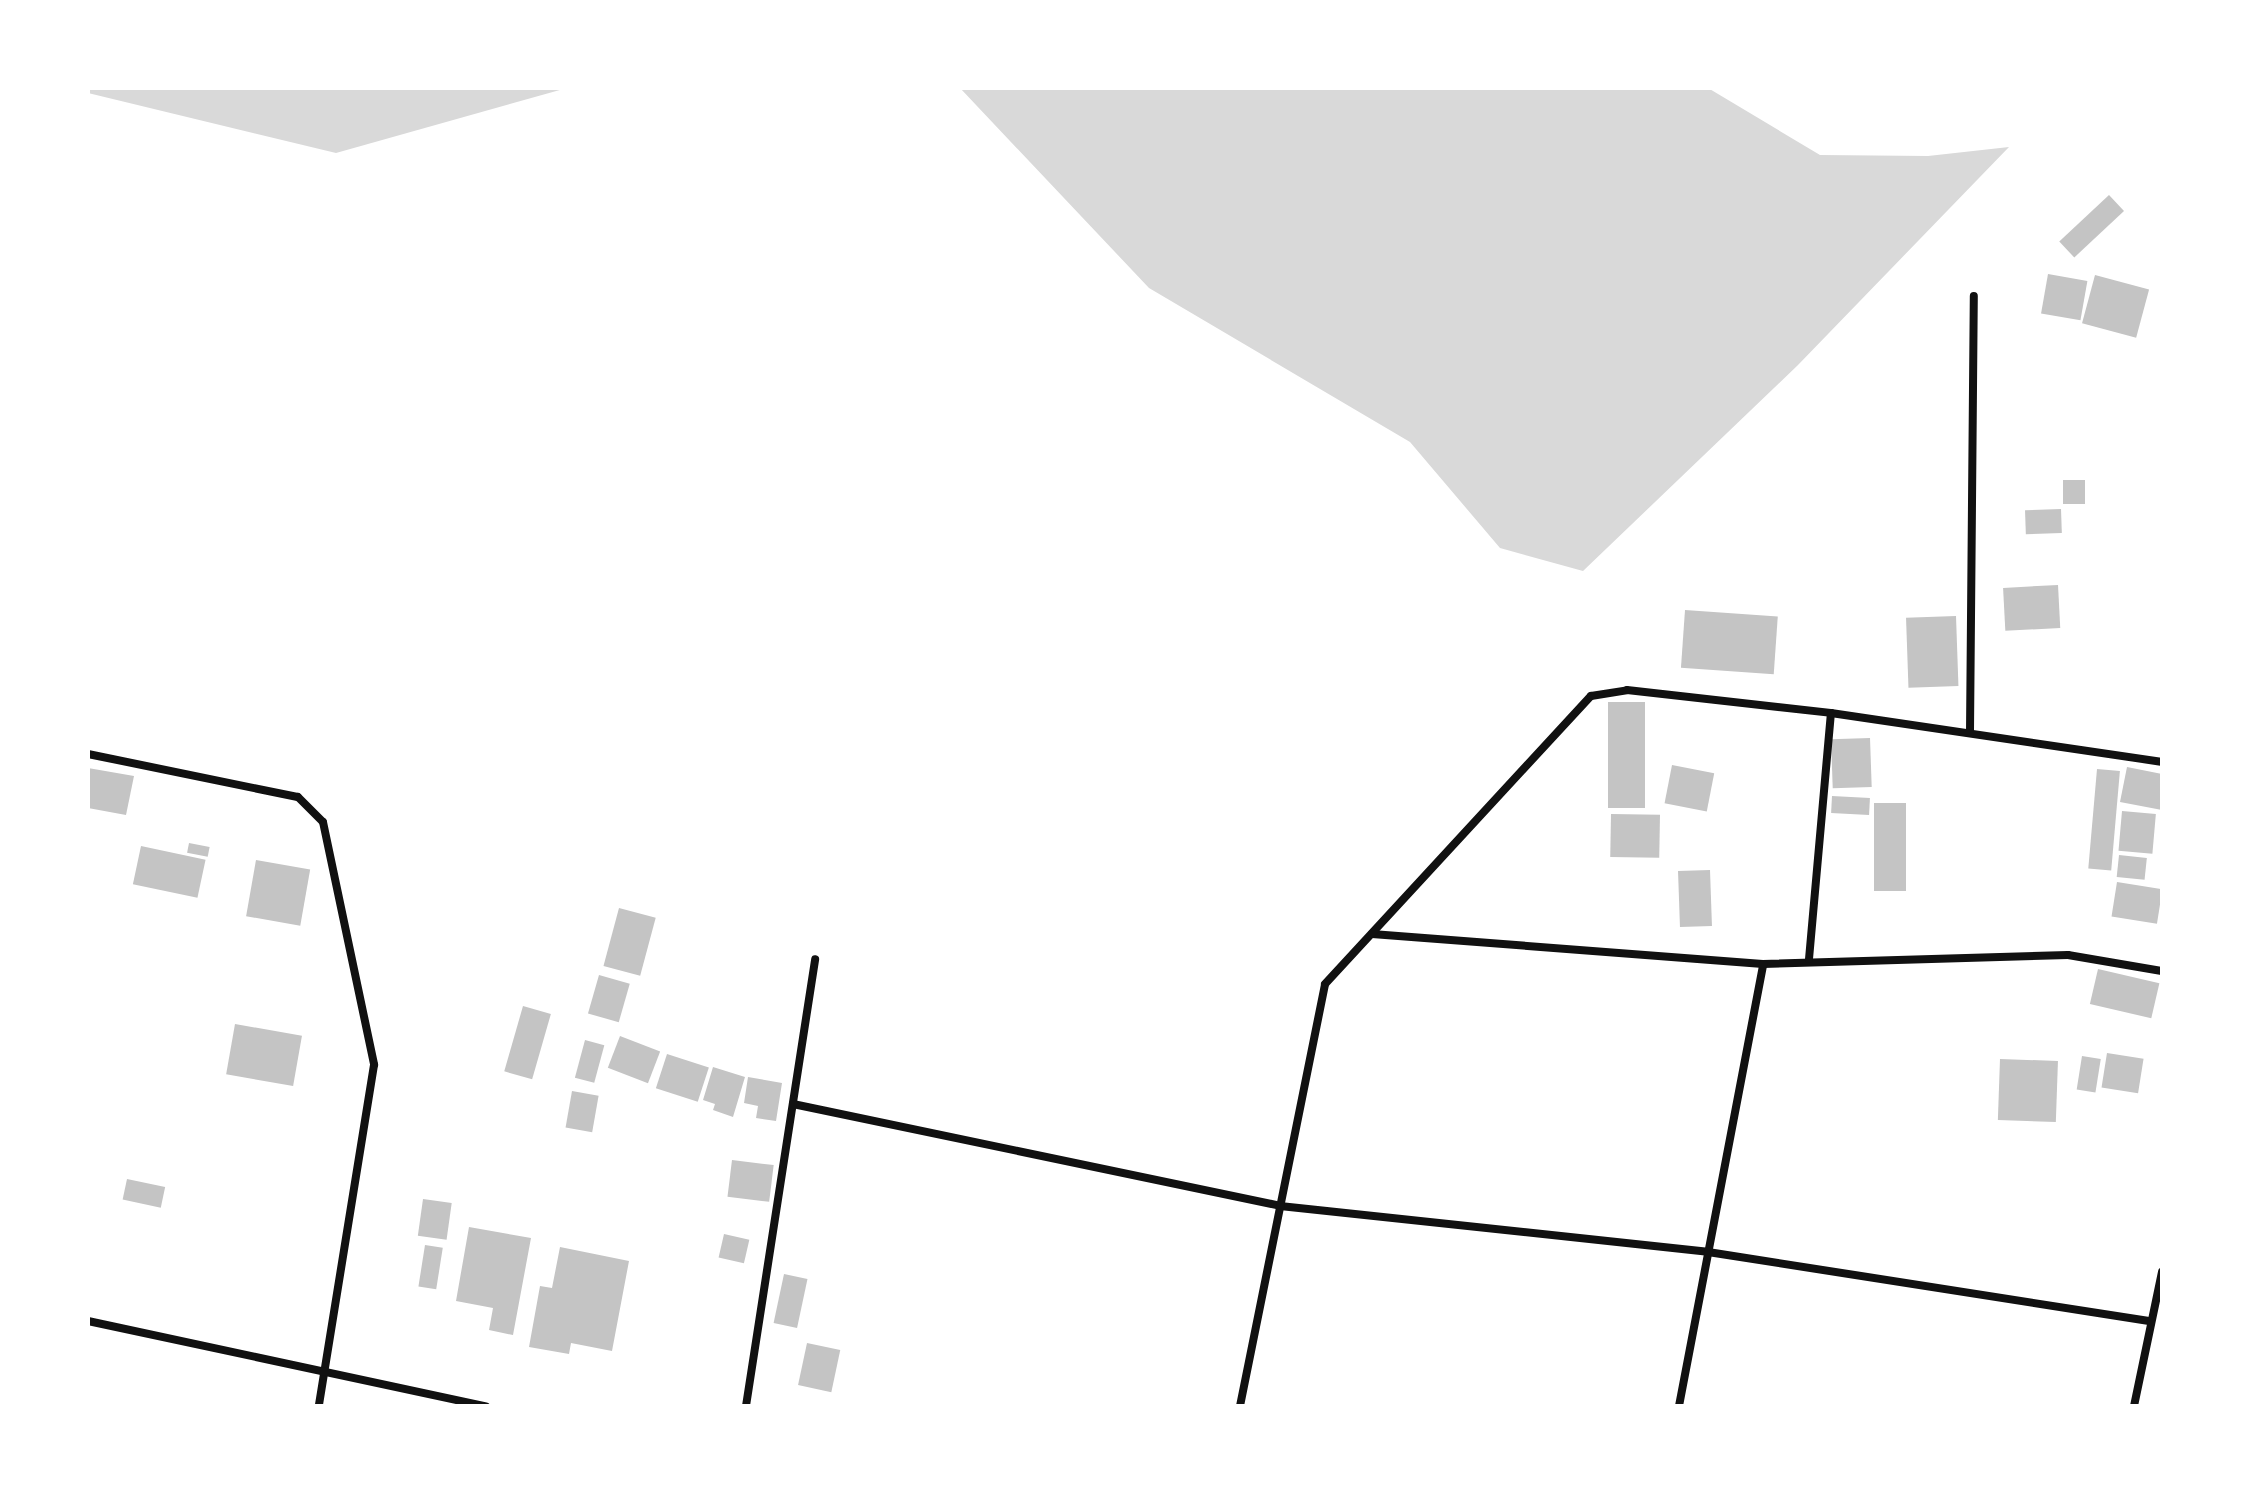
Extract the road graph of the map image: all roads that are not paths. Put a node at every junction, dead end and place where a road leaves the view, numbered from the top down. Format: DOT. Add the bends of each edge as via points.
graph roads {
  1 [pos="1974,296"];
  2 [pos="1831,713"];
  3 [pos="1970,732"];
  4 [pos="88,754"];
  5 [pos="2162,762"];
  6 [pos="1372,934"];
  7 [pos="815,959"];
  8 [pos="1809,959"];
  9 [pos="1763,964"];
  10 [pos="2162,971"];
  11 [pos="793,1104"];
  12 [pos="1280,1206"];
  13 [pos="1708,1252"];
  14 [pos="2162,1272"];
  15 [pos="88,1321"];
  16 [pos="2151,1321"];
  17 [pos="326,1372"];
  18 [pos="319,1406"];
  19 [pos="486,1406"];
  20 [pos="746,1406"];
  21 [pos="1240,1406"];
  22 [pos="1679,1406"];
  23 [pos="2134,1406"];
  1 -- 3 [label="street"];
  2 -- 3 [label="street"];
  2 -- 6 [label="street" via="1627,690 1591,696"];
  2 -- 8 [label="street"];
  3 -- 5 [label="street"];
  4 -- 17 [label="street" via="298,797 323,822 374,1065"];
  6 -- 9 [label="street"];
  6 -- 12 [label="street" via="1325,984"];
  7 -- 11 [label="street"];
  8 -- 9 [label="street"];
  8 -- 10 [label="street" via="2068,955"];
  9 -- 13 [label="street"];
  11 -- 12 [label="street"];
  11 -- 20 [label="street"];
  12 -- 13 [label="street"];
  12 -- 21 [label="street"];
  13 -- 16 [label="street"];
  13 -- 22 [label="street"];
  14 -- 16 [label="street"];
  15 -- 17 [label="street"];
  16 -- 23 [label="street"];
  17 -- 18 [label="street"];
  17 -- 19 [label="street"];
}
